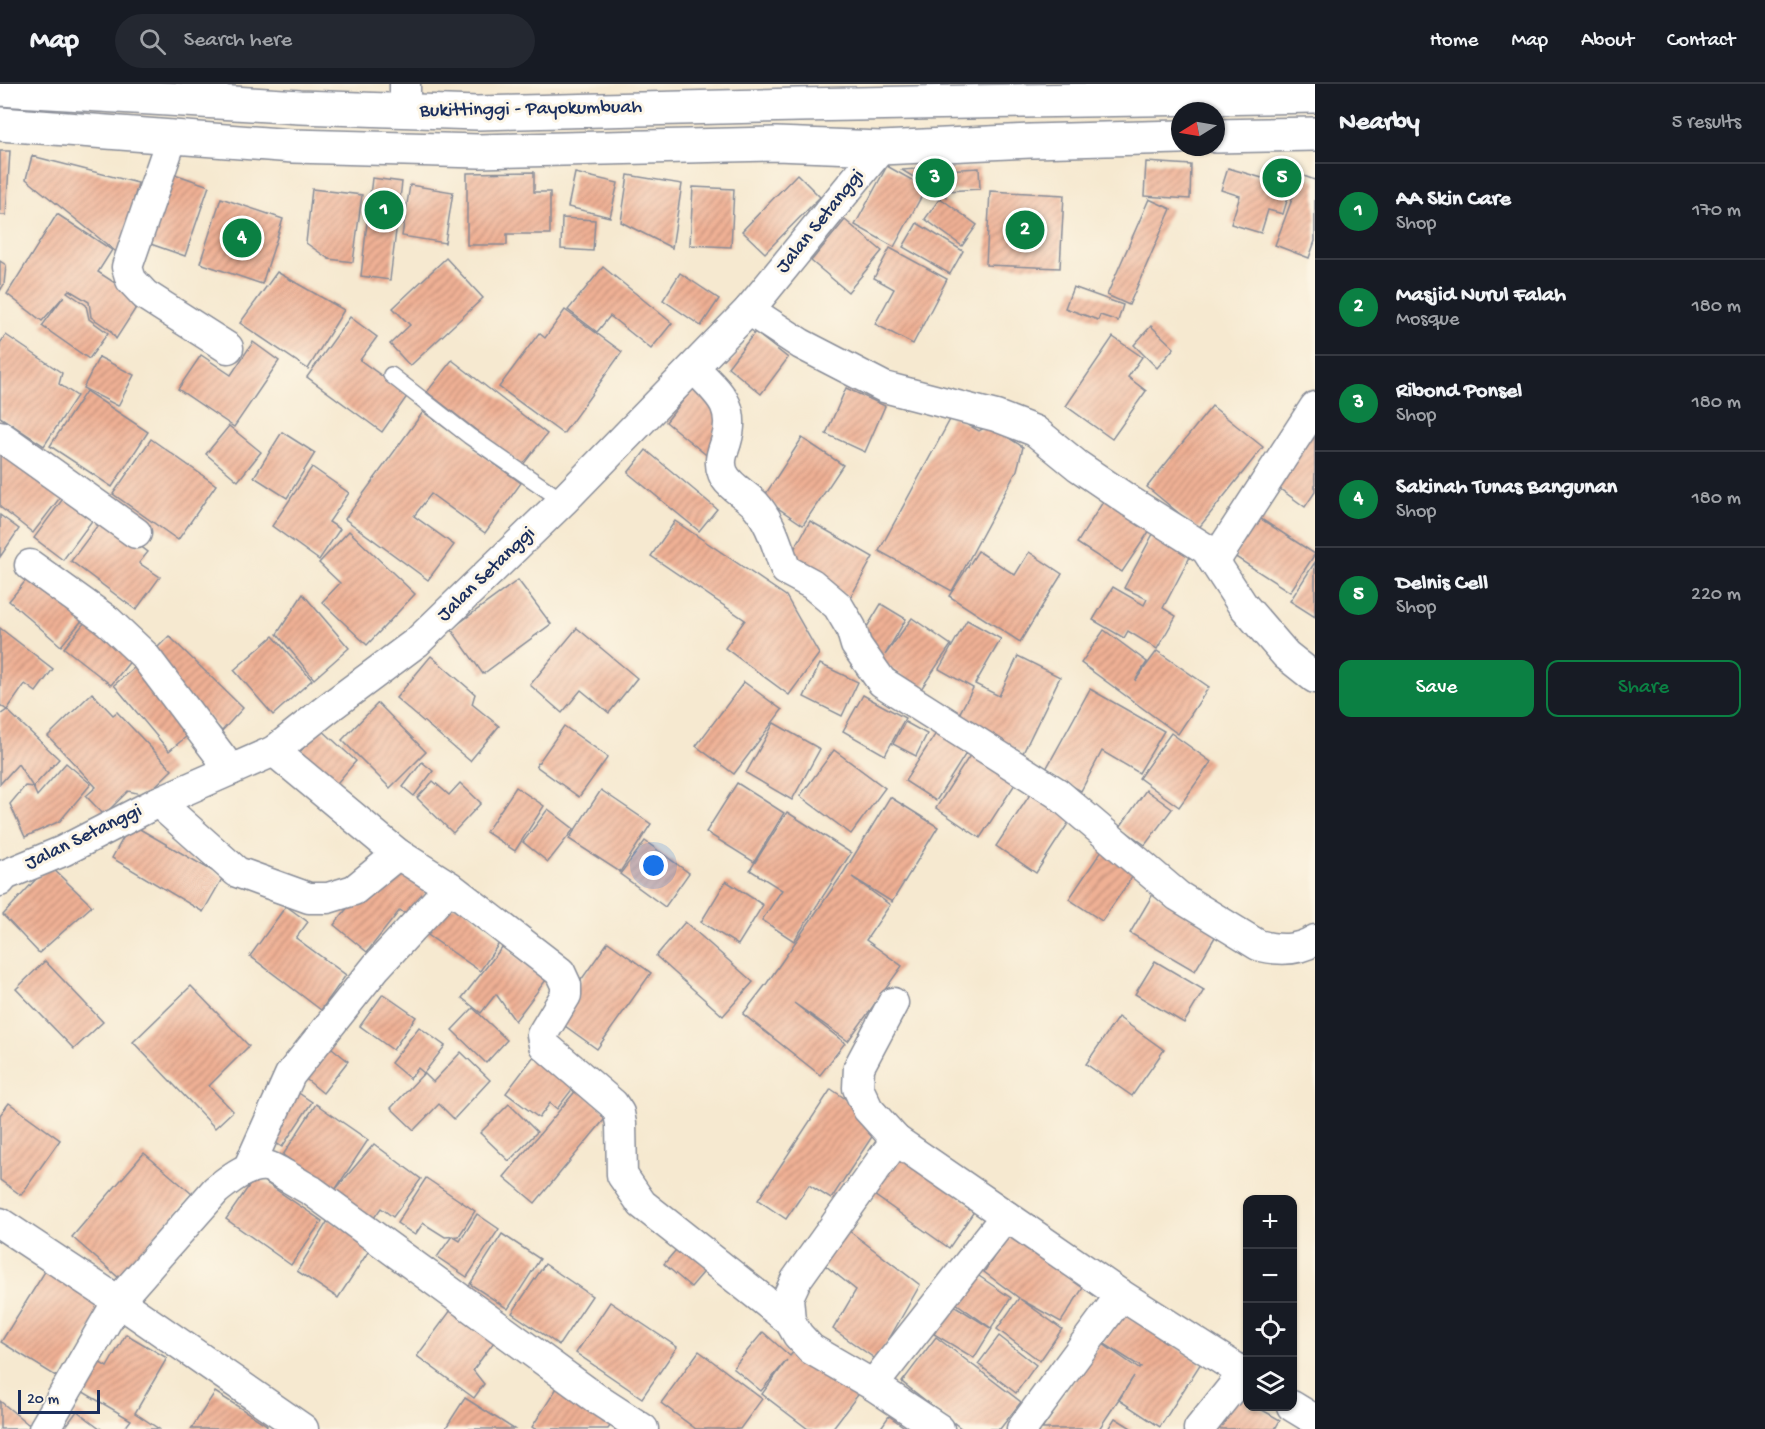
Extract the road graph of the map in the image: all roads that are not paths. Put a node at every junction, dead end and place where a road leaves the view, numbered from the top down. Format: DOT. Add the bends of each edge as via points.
graph roads {
  1 [pos="0,89"];
  2 [pos="119,90"];
  3 [pos="1315,96"];
  4 [pos="405,97"];
  5 [pos="300,107"];
  6 [pos="0,124"];
  7 [pos="1315,134"];
  8 [pos="172,136"];
  9 [pos="1225,136"];
  10 [pos="1171,137"];
  11 [pos="293,146"];
  12 [pos="880,148"];
  13 [pos="403,149"];
  14 [pos="749,310"];
  15 [pos="228,348"];
  16 [pos="694,368"];
  17 [pos="391,375"];
  18 [pos="1315,407"];
  19 [pos="0,436"];
  20 [pos="563,501"];
  21 [pos="136,533"];
  22 [pos="1214,562"];
  23 [pos="30,565"];
  24 [pos="1315,678"];
  25 [pos="274,751"];
  26 [pos="231,770"];
  27 [pos="158,801"];
  28 [pos="398,854"];
  29 [pos="2,876"];
  30 [pos="450,887"];
  31 [pos="1315,940"];
  32 [pos="893,1003"];
  33 [pos="896,1140"];
  34 [pos="248,1169"];
  35 [pos="1006,1216"];
  36 [pos="0,1223"];
  37 [pos="1121,1295"];
  38 [pos="118,1301"];
  39 [pos="790,1321"];
  40 [pos="1243,1374"];
  41 [pos="1243,1377"];
  42 [pos="873,1385"];
  43 [pos="1297,1409"];
  44 [pos="1315,1420"];
  45 [pos="44,1429"];
  46 [pos="303,1429"];
  47 [pos="643,1429"];
  48 [pos="939,1429"];
  49 [pos="1022,1429"];
  50 [pos="1199,1429"];
  1 -- 2 [label="highway, Bukittinggi - Payokumbuah"];
  2 -- 5 [label="highway, Bukittinggi - Payokumbuah"];
  3 -- 4 [label="highway, Bukittinggi - Payokumbuah" via="477,113"];
  4 -- 5 [label="highway, Bukittinggi - Payokumbuah"];
  4 -- 13 [label="highway"];
  5 -- 11 [label="highway"];
  6 -- 8 [label="highway, Bukittinggi - Payokumbuah"];
  7 -- 9 [label="highway"];
  8 -- 11 [label="highway, Bukittinggi - Payokumbuah"];
  8 -- 15 [label="street" via="127,267 131,280 145,295"];
  10 -- 12 [label="highway, Bukittinggi - Payokumbuah"];
  11 -- 13 [label="highway, Bukittinggi - Payokumbuah"];
  12 -- 13 [label="highway, Bukittinggi - Payokumbuah" via="776,144 479,151"];
  12 -- 14 [label="street, Jalan Setanggi"];
  14 -- 16 [label="street, Jalan Setanggi"];
  14 -- 22 [label="street" via="801,344 884,387 996,416 1035,431 1087,472 1206,549"];
  16 -- 20 [label="street, Jalan Setanggi"];
  16 -- 31 [label="street" via="728,407 730,420 720,465 723,475 763,514 786,570 812,584 838,606 856,645 882,682 1057,793 1178,896 1258,945 1272,949 1302,948"];
  17 -- 20 [label="lane" via="469,436"];
  18 -- 22 [label="street"];
  19 -- 21 [label="street"];
  20 -- 25 [label="street, Jalan Setanggi" via="417,642"];
  22 -- 24 [label="street" via="1242,604 1286,655"];
  23 -- 26 [label="street" via="108,621 144,655"];
  25 -- 26 [label="street, Jalan Setanggi"];
  25 -- 28 [label="street"];
  26 -- 27 [label="street, Jalan Setanggi"];
  27 -- 28 [label="street" via="237,872 309,898 328,898 354,890"];
  27 -- 29 [label="street, Jalan Setanggi"];
  28 -- 30 [label="street"];
  30 -- 34 [label="street" via="376,967 290,1075"];
  30 -- 39 [label="street" via="560,972 566,995 543,1035 544,1045 619,1113 622,1175 642,1204"];
  32 -- 33 [label="street" via="859,1067 858,1088 868,1109"];
  33 -- 35 [label="street"];
  33 -- 39 [label="street" via="796,1280 788,1297"];
  34 -- 38 [label="street" via="216,1190"];
  34 -- 47 [label="street" via="266,1166 312,1191"];
  35 -- 37 [label="street"];
  35 -- 42 [label="street"];
  36 -- 38 [label="street"];
  37 -- 40 [label="street"];
  37 -- 49 [label="street"];
  38 -- 45 [label="street"];
  38 -- 46 [label="street"];
  39 -- 42 [label="street" via="811,1349"];
  41 -- 50 [label="street"];
  42 -- 48 [label="street"];
  43 -- 44 [label="street"];
}
